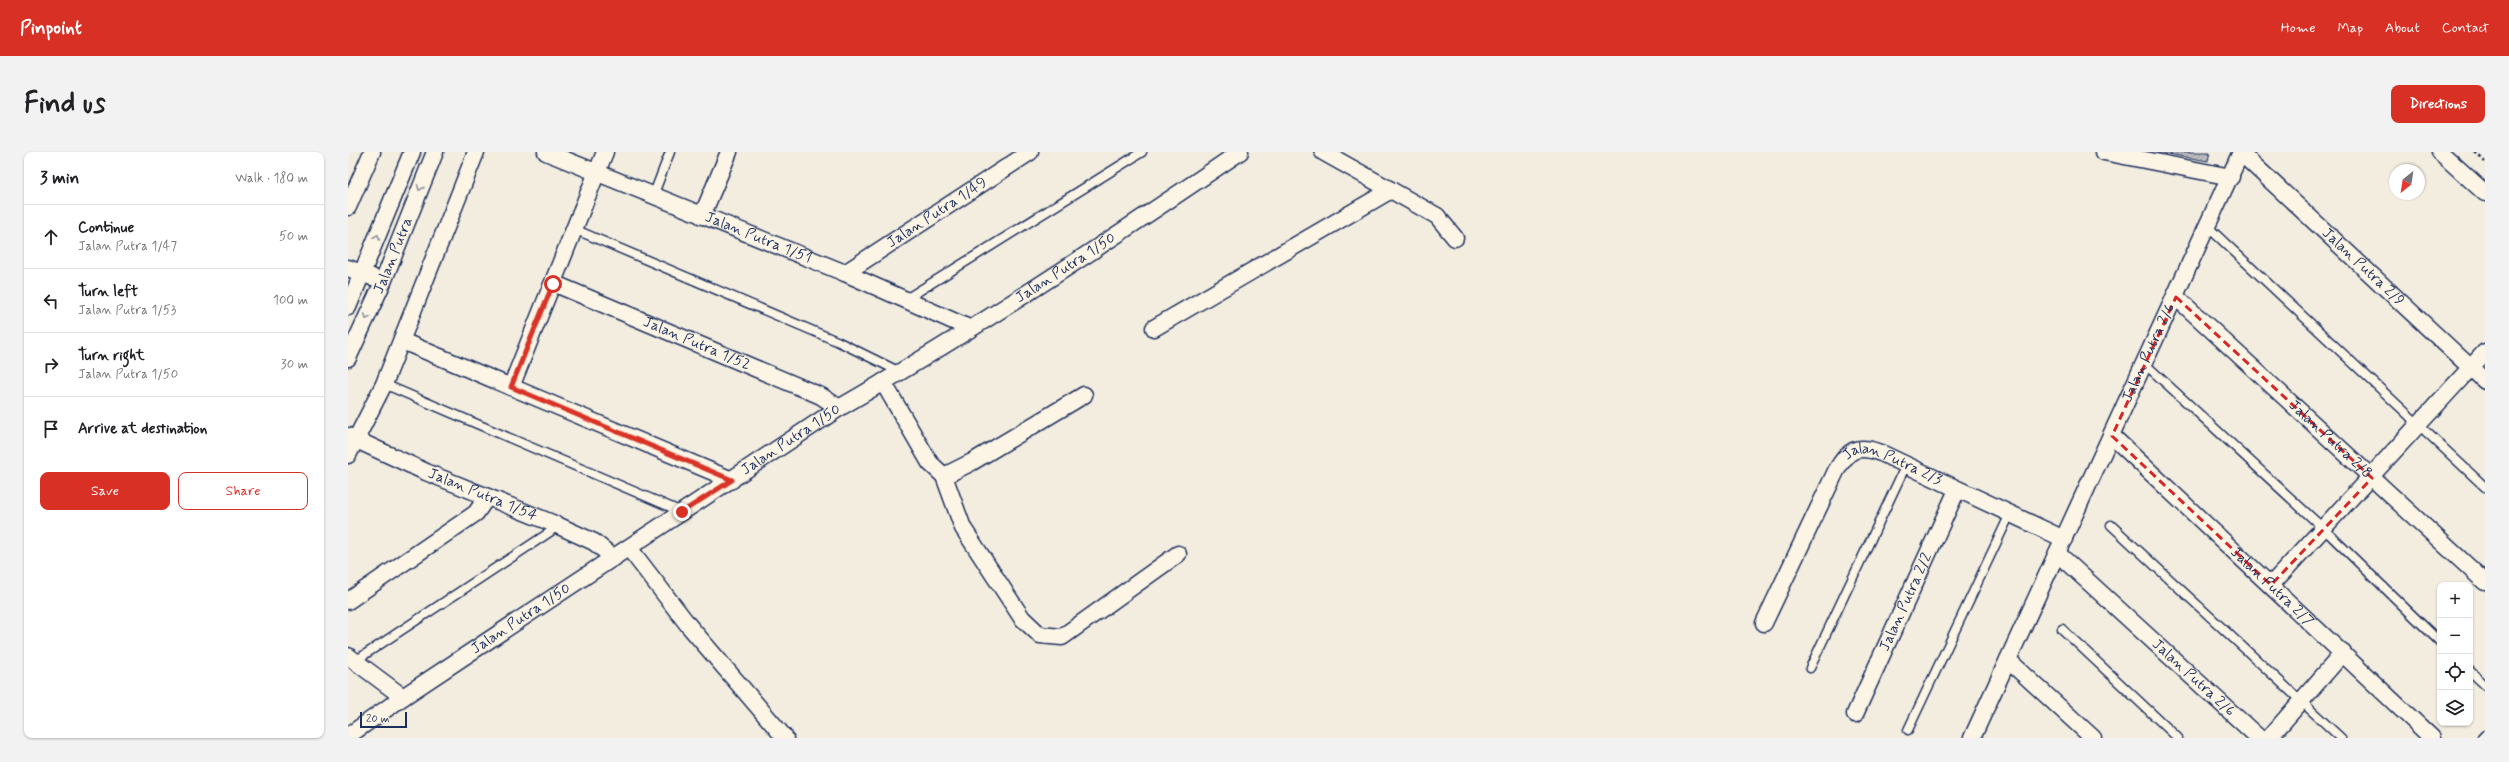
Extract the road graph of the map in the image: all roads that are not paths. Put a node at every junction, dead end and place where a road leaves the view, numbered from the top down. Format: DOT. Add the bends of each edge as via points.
graph roads {
  1 [pos="372,152"];
  2 [pos="412,152"];
  3 [pos="435,152"];
  4 [pos="476,152"];
  5 [pos="546,152"];
  6 [pos="605,152"];
  7 [pos="670,152"];
  8 [pos="729,152"];
  9 [pos="1030,152"];
  10 [pos="1142,152"];
  11 [pos="1240,152"];
  12 [pos="1323,152"];
  13 [pos="2104,152"];
  14 [pos="2440,152"];
  15 [pos="2241,153"];
  16 [pos="596,173"];
  17 [pos="2231,177"];
  18 [pos="1391,190"];
  19 [pos="2485,193"];
  20 [pos="653,196"];
  21 [pos="348,207"];
  22 [pos="702,216"];
  23 [pos="2208,227"];
  24 [pos="574,229"];
  25 [pos="1455,238"];
  26 [pos="355,271"];
  27 [pos="845,273"];
  28 [pos="383,282"];
  29 [pos="553,284"];
  30 [pos="2176,297"];
  31 [pos="906,300"];
  32 [pos="348,307"];
  33 [pos="969,328"];
  34 [pos="1154,328"];
  35 [pos="402,341"];
  36 [pos="2485,352"];
  37 [pos="348,358"];
  38 [pos="2145,364"];
  39 [pos="2471,368"];
  40 [pos="901,372"];
  41 [pos="2485,381"];
  42 [pos="883,382"];
  43 [pos="384,384"];
  44 [pos="511,387"];
  45 [pos="1084,395"];
  46 [pos="838,408"];
  47 [pos="2419,425"];
  48 [pos="2112,436"];
  49 [pos="352,439"];
  50 [pos="348,455"];
  51 [pos="1906,464"];
  52 [pos="944,476"];
  53 [pos="2372,478"];
  54 [pos="732,480"];
  55 [pos="2485,487"];
  56 [pos="1958,490"];
  57 [pos="487,497"];
  58 [pos="682,512"];
  59 [pos="2010,514"];
  60 [pos="2111,524"];
  61 [pos="557,525"];
  62 [pos="2324,529"];
  63 [pos="2060,546"];
  64 [pos="629,548"];
  65 [pos="1178,554"];
  66 [pos="614,558"];
  67 [pos="2485,582"];
  68 [pos="2271,585"];
  69 [pos="348,601"];
  70 [pos="1764,623"];
  71 [pos="2062,629"];
  72 [pos="2437,639"];
  73 [pos="2343,653"];
  74 [pos="352,658"];
  75 [pos="2008,660"];
  76 [pos="1810,668"];
  77 [pos="2473,674"];
  78 [pos="2485,685"];
  79 [pos="402,697"];
  80 [pos="2302,700"];
  81 [pos="1855,714"];
  82 [pos="1908,730"];
  83 [pos="2485,735"];
  84 [pos="348,736"];
  85 [pos="785,738"];
  86 [pos="1972,738"];
  87 [pos="2093,738"];
  88 [pos="2178,738"];
  89 [pos="2259,738"];
  90 [pos="2269,738"];
  91 [pos="2341,738"];
  92 [pos="2432,738"];
  93 [pos="2482,738"];
  1 -- 21 [label="street"];
  26 -- 2 [label="street, Jalan Putra, one-way"];
  3 -- 28 [label="street, Jalan Putra, one-way"];
  4 -- 35 [label="street"];
  5 -- 16 [label="street, Jalan Putra 1/51"];
  6 -- 16 [label="street"];
  7 -- 20 [label="lane"];
  8 -- 22 [label="street"];
  9 -- 27 [label="street, Jalan Putra 1/49"];
  10 -- 31 [label="lane"];
  11 -- 33 [label="street, Jalan Putra 1/50" via="1121,233"];
  12 -- 18 [label="street"];
  13 -- 17 [label="street"];
  14 -- 19 [label="street"];
  15 -- 17 [label="street, Jalan Putra 2/6"];
  15 -- 39 [label="street, Jalan Putra 2/9"];
  16 -- 20 [label="street, Jalan Putra 1/51"];
  16 -- 24 [label="street"];
  17 -- 23 [label="street, Jalan Putra 2/6"];
  18 -- 25 [label="street" via="1438,216"];
  18 -- 34 [label="street"];
  20 -- 22 [label="street, Jalan Putra 1/51"];
  22 -- 27 [label="street, Jalan Putra 1/51"];
  23 -- 30 [label="street, Jalan Putra 2/6"];
  23 -- 47 [label="lane"];
  24 -- 29 [label="street"];
  24 -- 40 [label="lane" via="839,342"];
  26 -- 28 [label="street"];
  26 -- 32 [label="street, Jalan Putra"];
  27 -- 31 [label="street, Jalan Putra 1/51"];
  28 -- 37 [label="street, Jalan Putra, one-way"];
  29 -- 44 [label="street"];
  29 -- 46 [label="street, Jalan Putra 1/52" via="814,393"];
  30 -- 38 [label="street, Jalan Putra 2/6"];
  30 -- 53 [label="street, Jalan Putra 2/8"];
  31 -- 33 [label="street, Jalan Putra 1/51"];
  33 -- 40 [label="street, Jalan Putra 1/50"];
  35 -- 43 [label="street"];
  35 -- 44 [label="street"];
  36 -- 39 [label="street"];
  38 -- 48 [label="street, Jalan Putra 2/6"];
  38 -- 62 [label="lane"];
  39 -- 41 [label="street, Jalan Putra 2/9"];
  39 -- 47 [label="street"];
  40 -- 42 [label="street, Jalan Putra 1/50"];
  42 -- 46 [label="street, Jalan Putra 1/50"];
  42 -- 52 [label="street" via="930,463"];
  43 -- 49 [label="street"];
  43 -- 58 [label="lane"];
  44 -- 54 [label="street"];
  45 -- 52 [label="street"];
  46 -- 54 [label="street, Jalan Putra 1/50"];
  47 -- 53 [label="street"];
  47 -- 55 [label="lane"];
  48 -- 63 [label="street, Jalan Putra 2/6"];
  48 -- 68 [label="street, Jalan Putra 2/7"];
  49 -- 50 [label="street"];
  49 -- 57 [label="street, Jalan Putra 1/54"];
  51 -- 56 [label="street, Jalan Putra 2/3"];
  51 -- 70 [label="street, Jalan Putra 2/3" via="1870,449 1853,450 1847,454 1836,471"];
  51 -- 76 [label="lane"];
  52 -- 65 [label="street" via="963,528 1022,618 1040,635 1062,637"];
  53 -- 62 [label="street"];
  53 -- 67 [label="street, Jalan Putra 2/8"];
  54 -- 58 [label="street, Jalan Putra 1/50"];
  56 -- 59 [label="street, Jalan Putra 2/3"];
  56 -- 81 [label="street, Jalan Putra 2/2"];
  57 -- 61 [label="street, Jalan Putra 1/54"];
  57 -- 69 [label="street" via="476,513"];
  58 -- 64 [label="street, Jalan Putra 1/50"];
  59 -- 63 [label="street, Jalan Putra 2/3"];
  59 -- 82 [label="lane"];
  60 -- 80 [label="lane"];
  61 -- 66 [label="street, Jalan Putra 1/54" via="594,542"];
  61 -- 74 [label="lane"];
  62 -- 68 [label="street"];
  62 -- 72 [label="lane"];
  63 -- 75 [label="street, Jalan Putra 2/6"];
  63 -- 89 [label="street, Jalan Putra 2/6"];
  64 -- 66 [label="street, Jalan Putra 1/50"];
  64 -- 85 [label="street" via="689,626"];
  66 -- 79 [label="street, Jalan Putra 1/50"];
  68 -- 73 [label="street, Jalan Putra 2/7"];
  71 -- 88 [label="lane"];
  73 -- 80 [label="street"];
  73 -- 92 [label="street, Jalan Putra 2/7"];
  74 -- 79 [label="street"];
  75 -- 86 [label="street, Jalan Putra 2/6"];
  75 -- 87 [label="street"];
  77 -- 78 [label="lane"];
  79 -- 84 [label="street, Jalan Putra 1/50"];
  80 -- 90 [label="street"];
  80 -- 91 [label="lane"];
  83 -- 93 [label="lane"];
}
